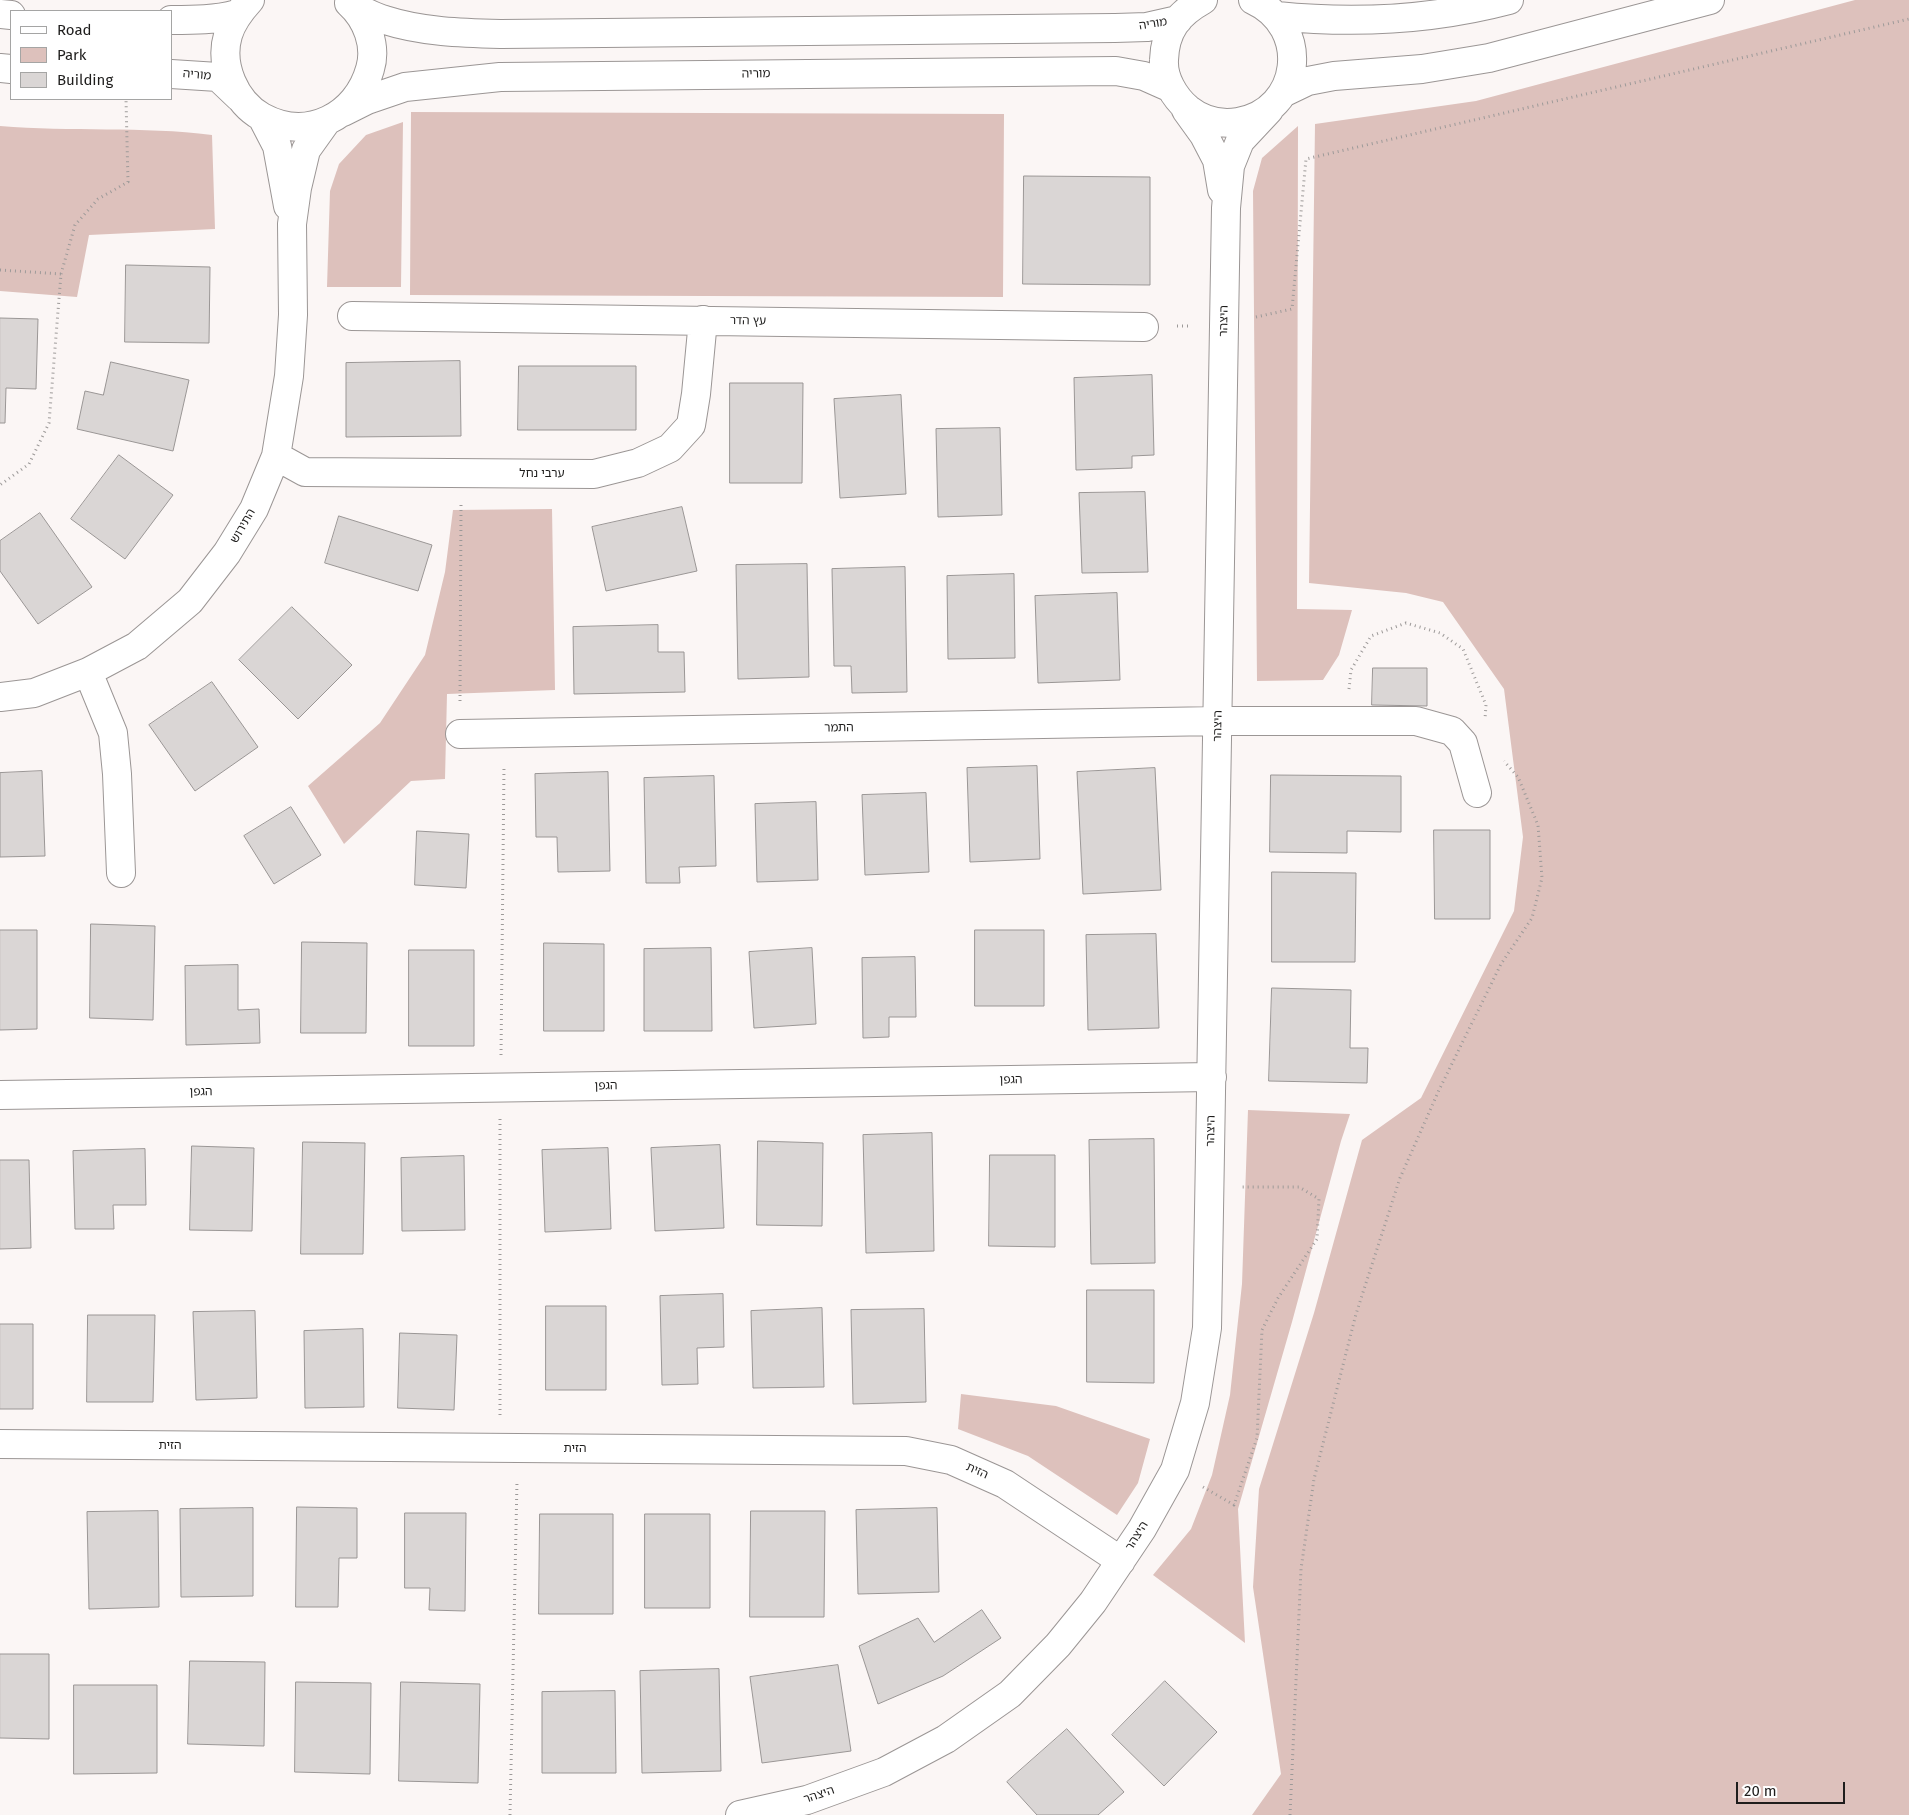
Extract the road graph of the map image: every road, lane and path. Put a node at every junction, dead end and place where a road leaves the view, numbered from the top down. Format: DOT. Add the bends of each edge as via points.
graph roads {
  1 [pos="1509,0"];
  2 [pos="1710,0"];
  3 [pos="350,3"];
  4 [pos="1264,5"];
  5 [pos="244,7"];
  6 [pos="1190,7"];
  7 [pos="1909,19"];
  8 [pos="172,20"];
  9 [pos="172,74"];
  10 [pos="1176,96"];
  11 [pos="126,100"];
  12 [pos="1276,101"];
  13 [pos="252,109"];
  14 [pos="335,117"];
  15 [pos="1226,208"];
  16 [pos="292,224"];
  17 [pos="0,270"];
  18 [pos="61,274"];
  19 [pos="352,316"];
  20 [pos="703,320"];
  21 [pos="1224,325"];
  22 [pos="1144,327"];
  23 [pos="276,456"];
  24 [pos="462,473"];
  25 [pos="0,485"];
  26 [pos="88,672"];
  27 [pos="0,697"];
  28 [pos="1218,721"];
  29 [pos="1345,721"];
  30 [pos="1486,722"];
  31 [pos="460,734"];
  32 [pos="504,734"];
  33 [pos="1498,755"];
  34 [pos="1477,793"];
  35 [pos="120,873"];
  36 [pos="1212,1076"];
  37 [pos="500,1088"];
  38 [pos="0,1096"];
  39 [pos="1210,1187"];
  40 [pos="0,1444"];
  41 [pos="508,1448"];
  42 [pos="1175,1470"];
  43 [pos="1121,1560"];
  44 [pos="510,1815"];
  45 [pos="740,1815"];
  46 [pos="1290,1815"];
  1 -- 4 [label="street" via="1417,18 1320,21"];
  2 -- 12 [label="street, מוריה" via="1489,58 1308,81"];
  3 -- 6 [label="street, מוריה" via="384,20 422,28 501,34 1147,27"];
  3 -- 14 [label="street, התירוש" via="369,32 371,66 357,99"];
  4 -- 12 [label="street" via="1287,31 1293,52 1291,73"];
  5 -- 8 [label="street" via="225,18"];
  5 -- 13 [label="street, התירוש" via="228,36 225,59 231,82"];
  6 -- 10 [label="street" via="1173,25 1165,45 1164,67"];
  7 -- 21 [label="path" via="1306,159 1292,309"];
  9 -- 13 [label="street, מוריה" via="218,77"];
  10 -- 12 [label="street, מוריה" via="1195,114 1211,121 1229,123 1250,120"];
  10 -- 14 [label="street, מוריה" via="1144,76 1116,71 500,77 405,87 367,100"];
  10 -- 15 [label="street, היצהר" via="1204,135 1217,160"];
  11 -- 18 [label="path" via="128,182 98,199 75,225"];
  12 -- 15 [label="street, היצהר" via="1240,141 1230,166"];
  13 -- 14 [label="street" via="284,126 308,127"];
  13 -- 16 [label="street, התירוש" via="277,146"];
  14 -- 16 [label="street, התירוש" via="306,150"];
  15 -- 21 [label="street, היצהר"];
  16 -- 23 [label="street, התירוש" via="293,315 289,376"];
  17 -- 18 [label="path"];
  18 -- 25 [label="path" via="49,424 29,464"];
  19 -- 20 [label="street, עץ הדר"];
  20 -- 22 [label="street, עץ הדר"];
  20 -- 24 [label="street, ערבי נחל" via="691,425 670,448 638,463 594,474"];
  21 -- 22 [label="path"];
  21 -- 28 [label="street, היצהר"];
  23 -- 24 [label="street, ערבי נחל" via="305,472"];
  23 -- 26 [label="street, התירוש" via="254,509 227,553 190,601 138,646"];
  24 -- 31 [label="path"];
  26 -- 27 [label="street, התירוש" via="34,693"];
  26 -- 35 [label="street" via="113,733"];
  28 -- 29 [label="street, התמר"];
  28 -- 32 [label="street, התמר"];
  28 -- 36 [label="street, היצהר"];
  29 -- 30 [label="path" via="1351,670 1371,636 1406,623 1440,633 1462,649 1486,705"];
  29 -- 34 [label="street, התמר" via="1416,721 1452,731 1463,743"];
  31 -- 32 [label="street, התמר"];
  32 -- 37 [label="path"];
  33 -- 46 [label="path" via="1518,777 1538,825 1542,878 1532,918 1501,964 1400,1178 1356,1314 1314,1479 1301,1569"];
  36 -- 37 [label="street, הגפן"];
  36 -- 39 [label="street, היצהר"];
  37 -- 38 [label="street, הגפן"];
  37 -- 41 [label="path"];
  39 -- 42 [label="street, היצהר" via="1207,1328 1195,1403"];
  39 -- 42 [label="path" via="1299,1187 1320,1199 1317,1239 1278,1298 1262,1330 1257,1438 1234,1504"];
  40 -- 41 [label="street, הזית"];
  41 -- 43 [label="street, הזית" via="906,1451 951,1460 1006,1484"];
  41 -- 44 [label="path"];
  42 -- 43 [label="street, היצהר"];
  43 -- 45 [label="street, היצהר" via="1093,1602 1058,1645 1010,1694 946,1739 884,1772 807,1800"];
}
